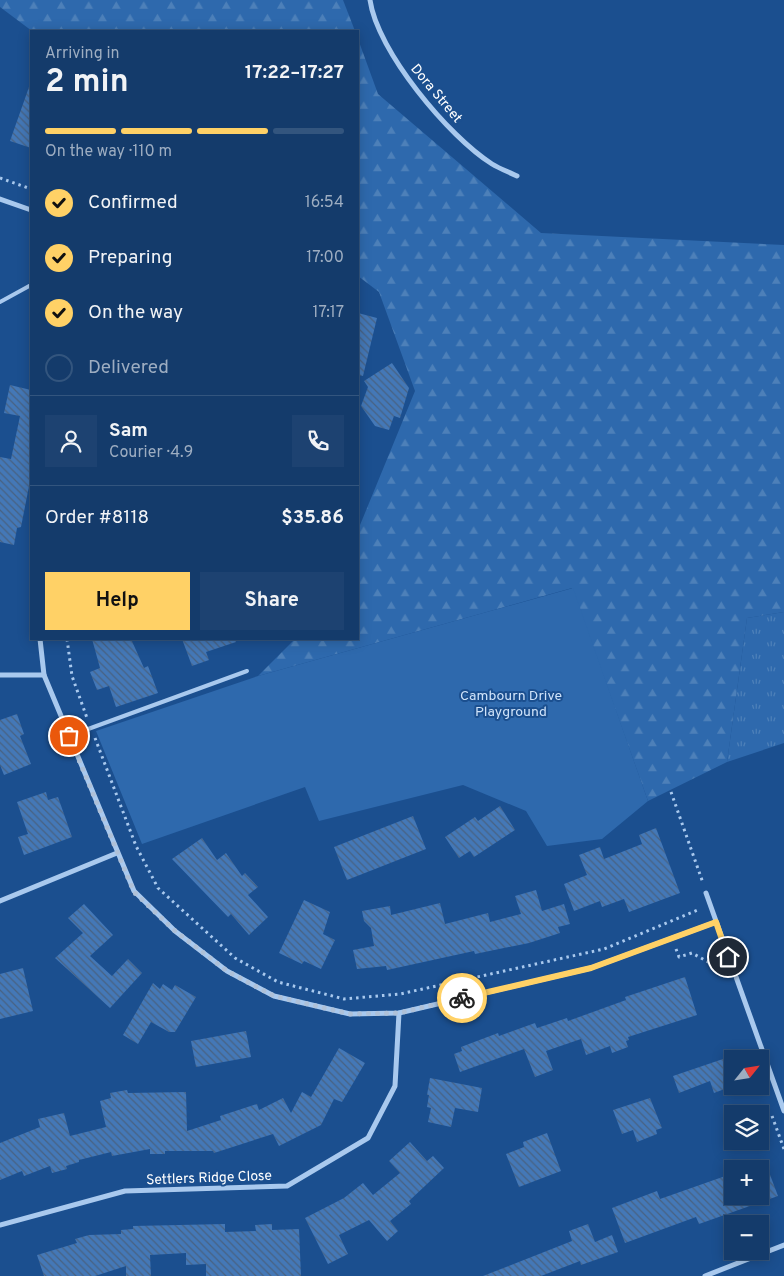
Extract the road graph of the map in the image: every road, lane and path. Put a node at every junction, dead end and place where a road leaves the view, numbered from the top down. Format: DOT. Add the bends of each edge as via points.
graph roads {
  1 [pos="370,0"];
  2 [pos="517,176"];
  3 [pos="0,178"];
  4 [pos="30,189"];
  5 [pos="0,199"];
  6 [pos="30,210"];
  7 [pos="30,285"];
  8 [pos="0,302"];
  9 [pos="40,640"];
  10 [pos="67,640"];
  11 [pos="247,671"];
  12 [pos="0,675"];
  13 [pos="44,675"];
  14 [pos="91,728"];
  15 [pos="69,736"];
  16 [pos="671,792"];
  17 [pos="117,853"];
  18 [pos="706,893"];
  19 [pos="0,901"];
  20 [pos="710,904"];
  21 [pos="667,922"];
  22 [pos="716,922"];
  23 [pos="672,937"];
  24 [pos="722,976"];
  25 [pos="399,1013"];
  26 [pos="784,1111"];
  27 [pos="0,1225"];
  28 [pos="784,1246"];
  29 [pos="705,1276"];
  1 -- 2 [label="street, Dora Street" via="376,26 398,64 442,119 492,164"];
  3 -- 4 [label="path"];
  5 -- 6 [label="street"];
  7 -- 8 [label="lane"];
  9 -- 13 [label="street"];
  10 -- 14 [label="path" via="72,676"];
  11 -- 14 [label="lane"];
  12 -- 13 [label="street"];
  13 -- 15 [label="street"];
  14 -- 15 [label="lane"];
  14 -- 21 [label="path" via="136,846 158,888 235,958 278,982 344,999 400,994 604,948"];
  15 -- 17 [label="street"];
  16 -- 18 [label="path"];
  17 -- 19 [label="street"];
  17 -- 25 [label="street" via="134,892 174,930 227,971 274,996 350,1014"];
  18 -- 20 [label="street"];
  20 -- 21 [label="path"];
  20 -- 22 [label="street"];
  21 -- 23 [label="path"];
  22 -- 23 [label="street"];
  22 -- 26 [label="street"];
  23 -- 24 [label="path" via="679,957 692,953 719,967"];
  23 -- 25 [label="street" via="591,968"];
  25 -- 27 [label="street, Settlers Ridge Close" via="395,1086 368,1138 287,1186 125,1191"];
  28 -- 29 [label="street"];
}
